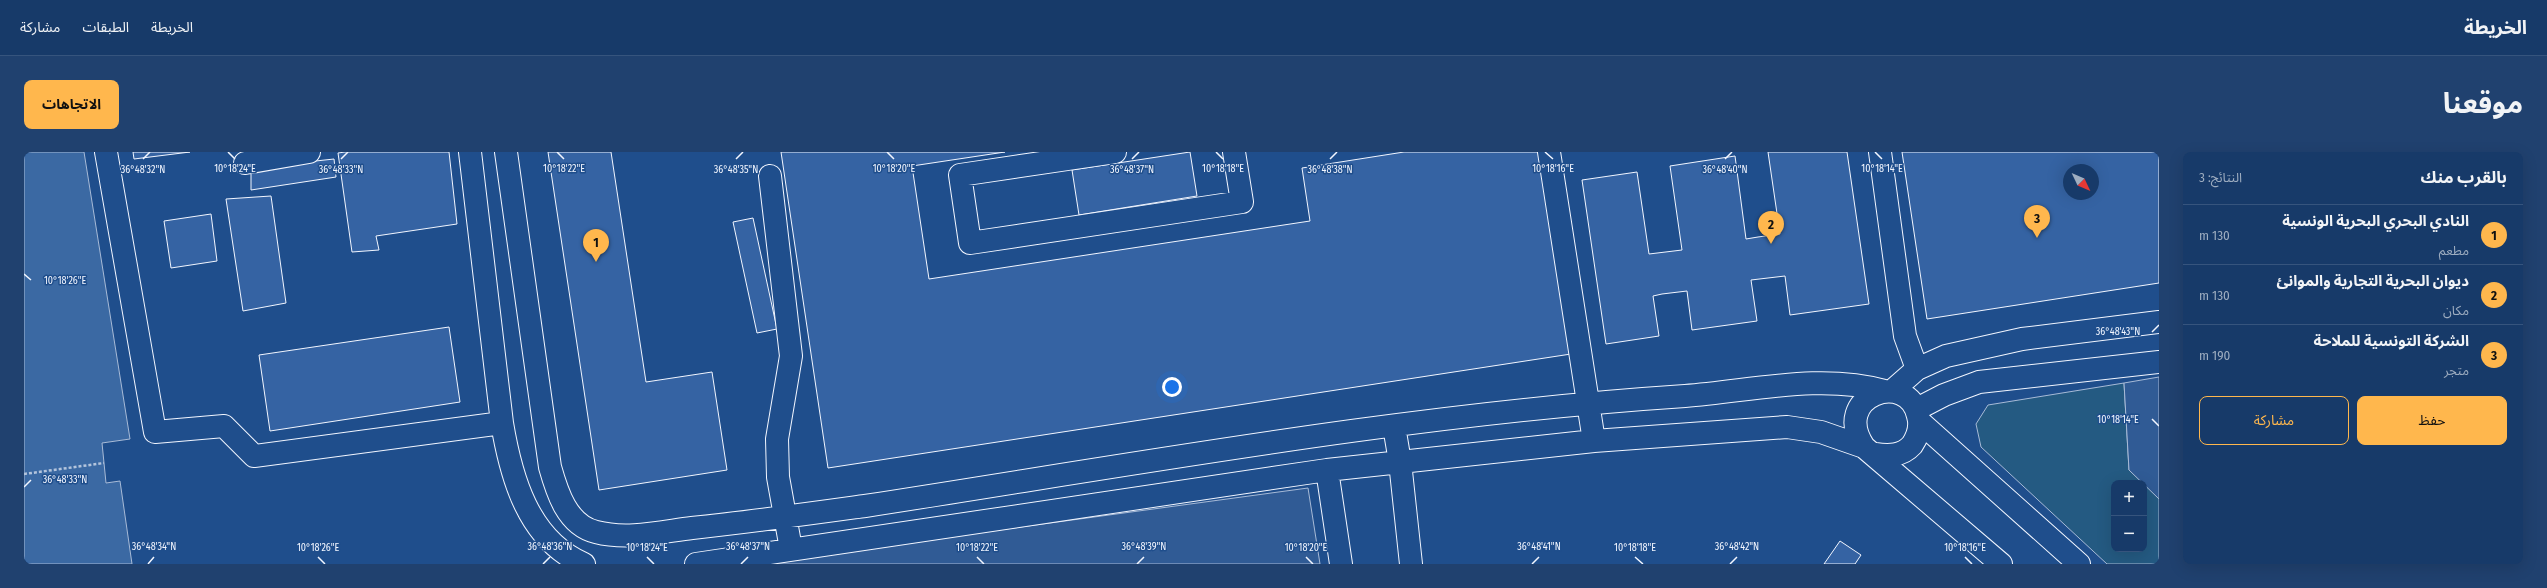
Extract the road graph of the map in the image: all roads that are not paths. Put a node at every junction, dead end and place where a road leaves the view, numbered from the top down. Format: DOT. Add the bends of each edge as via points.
graph roads {
  1 [pos="106,152"];
  2 [pos="309,152"];
  3 [pos="470,152"];
  4 [pos="506,152"];
  5 [pos="1115,152"];
  6 [pos="1234,152"];
  7 [pos="1549,152"];
  8 [pos="1880,152"];
  9 [pos="245,163"];
  10 [pos="770,176"];
  11 [pos="2159,322"];
  12 [pos="2159,362"];
  13 [pos="1917,369"];
  14 [pos="1889,391"];
  15 [pos="1588,402"];
  16 [pos="1918,415"];
  17 [pos="502,423"];
  18 [pos="1394,426"];
  19 [pos="1594,441"];
  20 [pos="1870,450"];
  21 [pos="1400,462"];
  22 [pos="1327,470"];
  23 [pos="786,517"];
  24 [pos="590,531"];
  25 [pos="791,550"];
  26 [pos="575,562"];
  27 [pos="696,564"];
  28 [pos="1341,564"];
  29 [pos="1411,564"];
  30 [pos="2001,564"];
  31 [pos="2079,564"];
  1 -- 17 [label="street" via="155,432 224,426 254,456"];
  2 -- 9 [label="street"];
  3 -- 17 [label="street"];
  4 -- 24 [label="street" via="550,467 558,494 571,516"];
  5 -- 6 [label="street" via="960,175 970,243 1242,202"];
  7 -- 15 [label="street"];
  8 -- 13 [label="street" via="1905,336"];
  10 -- 23 [label="street" via="791,356 777,439 778,477"];
  11 -- 13 [label="street" via="2022,339 1946,356"];
  12 -- 16 [label="street" via="1980,382 1944,396"];
  13 -- 14 [label="street"];
  14 -- 15 [label="street" via="1865,385 1826,382 1685,396"];
  14 -- 16 [label="street" via="1907,397"];
  14 -- 20 [label="street" via="1868,398 1857,412 1857,436"];
  15 -- 18 [label="street"];
  15 -- 19 [label="street"];
  16 -- 20 [label="street" via="1918,435 1911,445 1900,453 1888,456"];
  16 -- 31 [label="street"];
  17 -- 26 [label="street" via="508,461 529,513 546,538"];
  18 -- 21 [label="street"];
  18 -- 23 [label="street"];
  19 -- 20 [label="street" via="1787,427 1821,432"];
  19 -- 21 [label="street"];
  20 -- 30 [label="street"];
  21 -- 22 [label="street"];
  21 -- 29 [label="street"];
  22 -- 25 [label="street"];
  22 -- 28 [label="street"];
  23 -- 24 [label="street" via="619,537"];
  23 -- 25 [label="street"];
  24 -- 26 [label="street"];
  25 -- 27 [label="street"];
}
